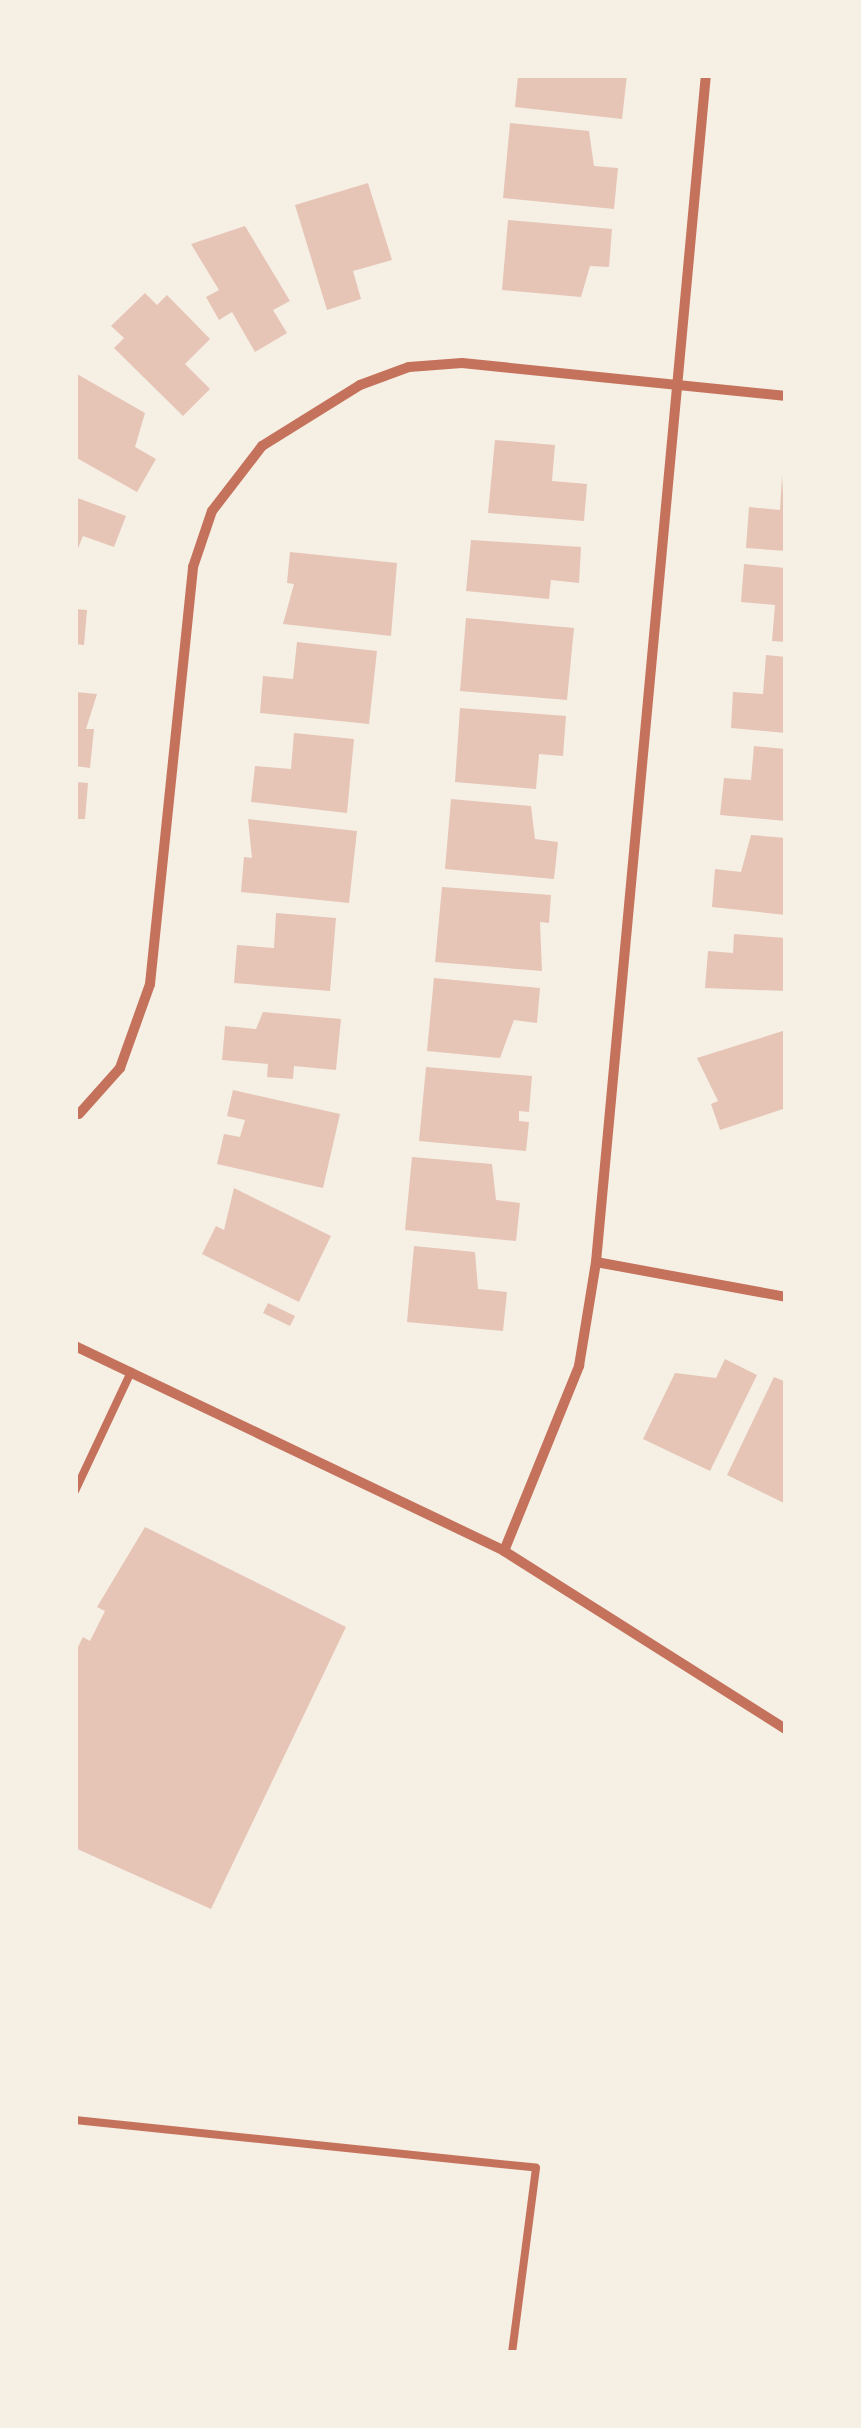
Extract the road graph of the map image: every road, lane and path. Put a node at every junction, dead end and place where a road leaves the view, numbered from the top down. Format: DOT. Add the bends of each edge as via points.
graph roads {
  1 [pos="706,75"];
  2 [pos="677,384"];
  3 [pos="786,396"];
  4 [pos="79,1114"];
  5 [pos="596,1262"];
  6 [pos="786,1297"];
  7 [pos="75,1346"];
  8 [pos="131,1372"];
  9 [pos="75,1491"];
  10 [pos="504,1552"];
  11 [pos="786,1729"];
  12 [pos="75,2120"];
  13 [pos="512,2353"];
  1 -- 2 [label="street"];
  2 -- 3 [label="street"];
  2 -- 4 [label="street" via="462,363 410,367 314,410 233,477 192,567 150,984 120,1068"];
  2 -- 5 [label="street"];
  5 -- 6 [label="street"];
  5 -- 10 [label="street" via="579,1366"];
  7 -- 8 [label="street"];
  8 -- 9 [label="lane"];
  8 -- 10 [label="street"];
  10 -- 11 [label="street"];
  12 -- 13 [label="lane" via="536,2168"];
}
